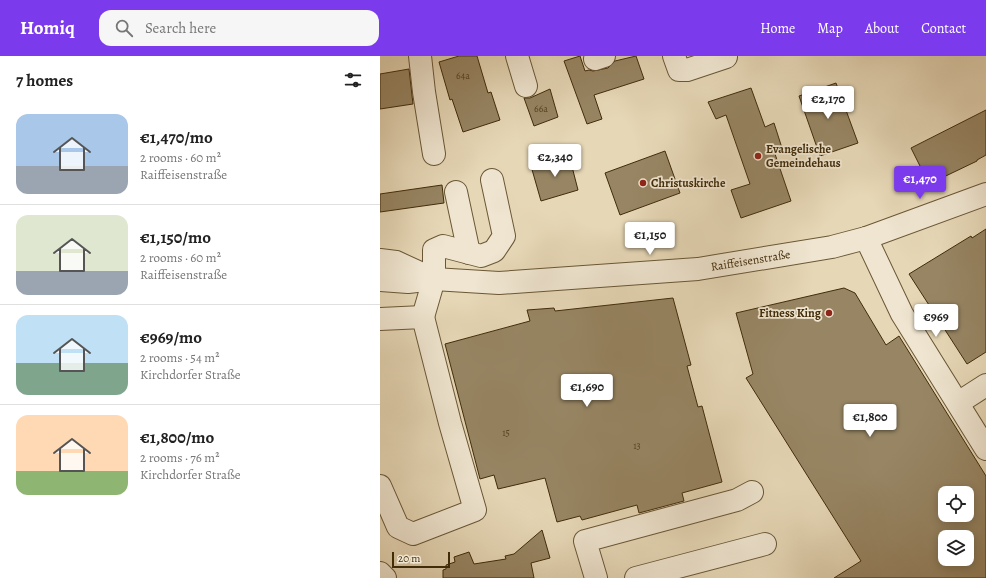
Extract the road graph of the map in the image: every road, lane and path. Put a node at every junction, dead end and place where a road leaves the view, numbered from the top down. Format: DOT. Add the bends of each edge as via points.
graph roads {
  1 [pos="420,56"];
  2 [pos="517,56"];
  3 [pos="674,56"];
  4 [pos="726,58"];
  5 [pos="526,86"];
  6 [pos="434,154"];
  7 [pos="492,180"];
  8 [pos="456,192"];
  9 [pos="986,194"];
  10 [pos="866,238"];
  11 [pos="469,253"];
  12 [pos="380,260"];
  13 [pos="434,279"];
  14 [pos="380,280"];
  15 [pos="423,317"];
  16 [pos="380,319"];
  17 [pos="986,385"];
  18 [pos="958,404"];
  19 [pos="986,449"];
  20 [pos="380,486"];
  21 [pos="752,492"];
  22 [pos="765,544"];
  23 [pos="380,573"];
  24 [pos="385,578"];
  25 [pos="596,578"];
  26 [pos="636,578"];
  1 -- 6 [label="street"];
  2 -- 5 [label="street"];
  3 -- 4 [label="street" via="679,70"];
  7 -- 11 [label="street" via="504,236 494,251 481,256"];
  8 -- 11 [label="street"];
  9 -- 10 [label="street, Raiffeisenstraße"];
  10 -- 13 [label="street, Raiffeisenstraße" via="832,247 698,269 499,283"];
  10 -- 18 [label="street" via="902,314"];
  11 -- 13 [label="street" via="442,246 434,250"];
  12 -- 13 [label="street, Raiffeisenstraße" via="396,262"];
  13 -- 14 [label="street, Raiffeisenstraße" via="408,282"];
  13 -- 15 [label="street"];
  15 -- 16 [label="street"];
  15 -- 20 [label="street" via="475,510 413,534 398,527"];
  17 -- 18 [label="street"];
  18 -- 19 [label="street"];
  21 -- 25 [label="street" via="737,500 586,541"];
  22 -- 26 [label="street"];
  23 -- 24 [label="street"];
}
